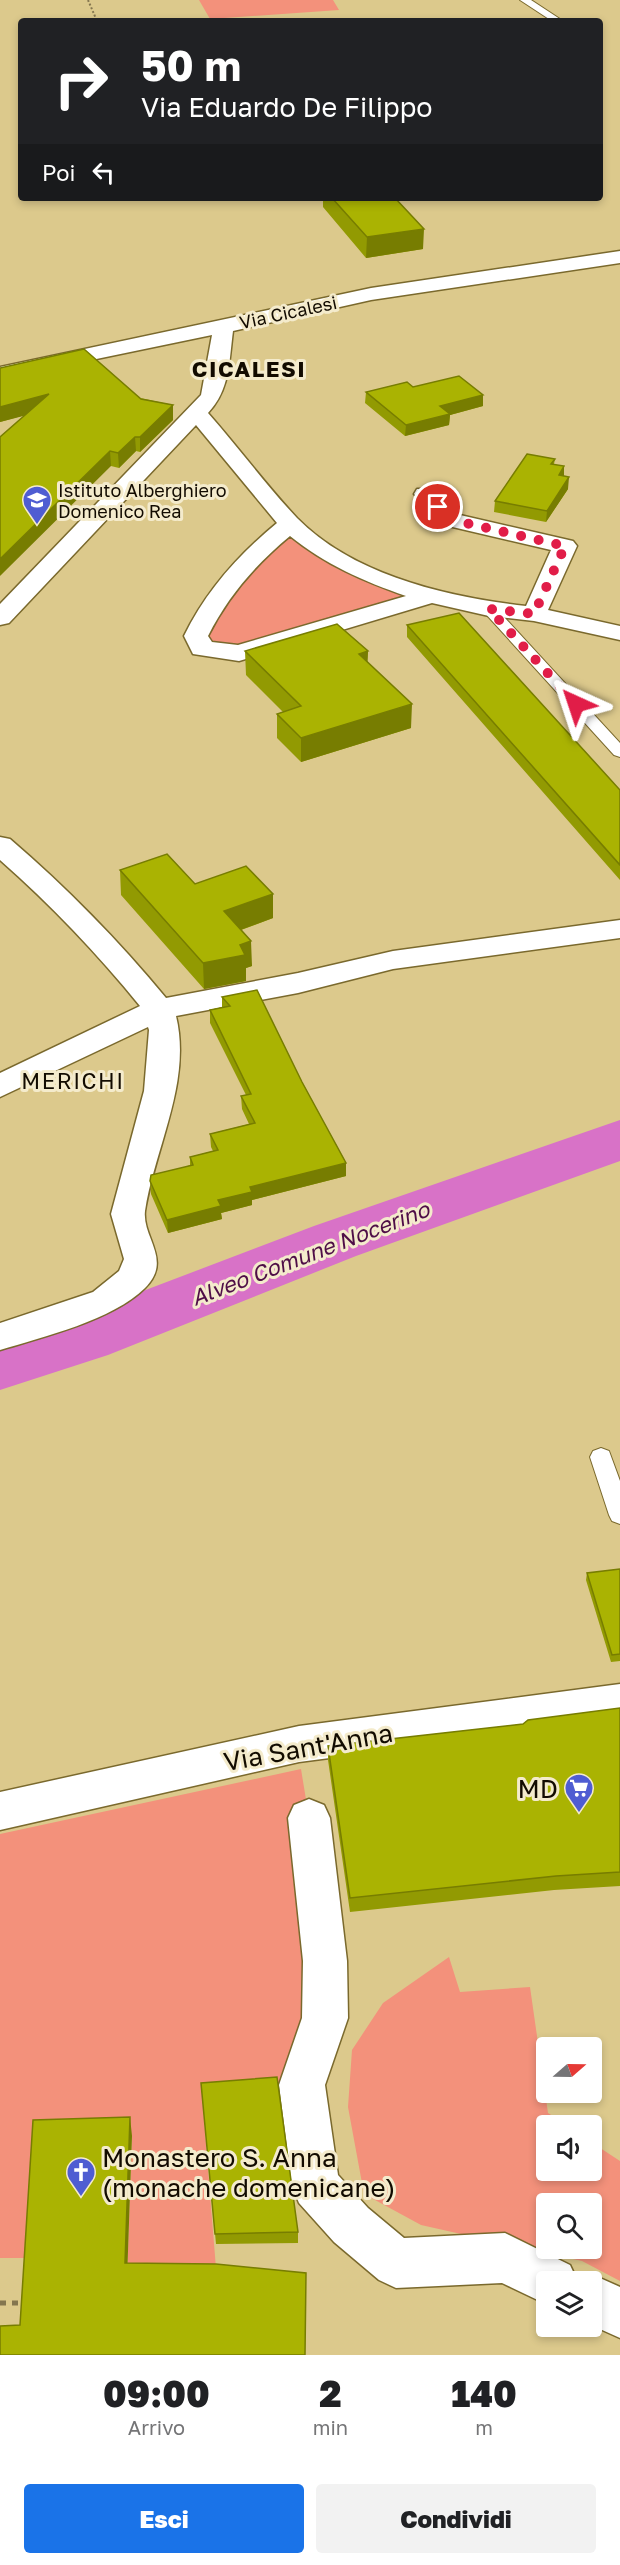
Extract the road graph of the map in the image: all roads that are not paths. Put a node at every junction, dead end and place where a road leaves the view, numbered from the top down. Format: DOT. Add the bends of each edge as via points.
graph roads {
  1 [pos="525,0"];
  2 [pos="553,18"];
  3 [pos="620,257"];
  4 [pos="223,327"];
  5 [pos="0,373"];
  6 [pos="197,413"];
  7 [pos="425,494"];
  8 [pos="290,524"];
  9 [pos="431,596"];
  10 [pos="489,609"];
  11 [pos="534,614"];
  12 [pos="0,618"];
  13 [pos="620,633"];
  14 [pos="620,752"];
  15 [pos="0,845"];
  16 [pos="620,929"];
  17 [pos="159,1010"];
  18 [pos="0,1086"];
  19 [pos="0,1337"];
  20 [pos="601,1457"];
  21 [pos="620,1515"];
  22 [pos="620,1702"];
  23 [pos="0,1811"];
  24 [pos="309,1818"];
  25 [pos="536,2273"];
  26 [pos="602,2304"];
  27 [pos="620,2313"];
  1 -- 2 [label="lane"];
  3 -- 4 [label="street, Via Cicalesi" via="371,294"];
  4 -- 5 [label="street"];
  4 -- 6 [label="street, Via Cicalesi" via="216,382"];
  6 -- 8 [label="street"];
  6 -- 12 [label="street, Via Cicalesi"];
  7 -- 11 [label="street" via="452,520 565,546"];
  8 -- 9 [label="street" via="322,550 365,573"];
  8 -- 9 [label="street" via="235,576 206,614 196,636 202,649 239,652"];
  9 -- 10 [label="street"];
  10 -- 11 [label="street"];
  10 -- 14 [label="lane"];
  11 -- 13 [label="street"];
  15 -- 17 [label="street" via="106,945"];
  16 -- 17 [label="street" via="393,960"];
  17 -- 18 [label="street"];
  17 -- 19 [label="street" via="164,1030 160,1091 128,1214 141,1258 134,1278 105,1301"];
  20 -- 21 [label="lane"];
  22 -- 23 [label="street, Via Sant'Anna" via="299,1744"];
  24 -- 25 [label="street" via="325,1961 325,2018 302,2085 316,2186 351,2225 396,2263 505,2258"];
  26 -- 27 [label="street"];
}
